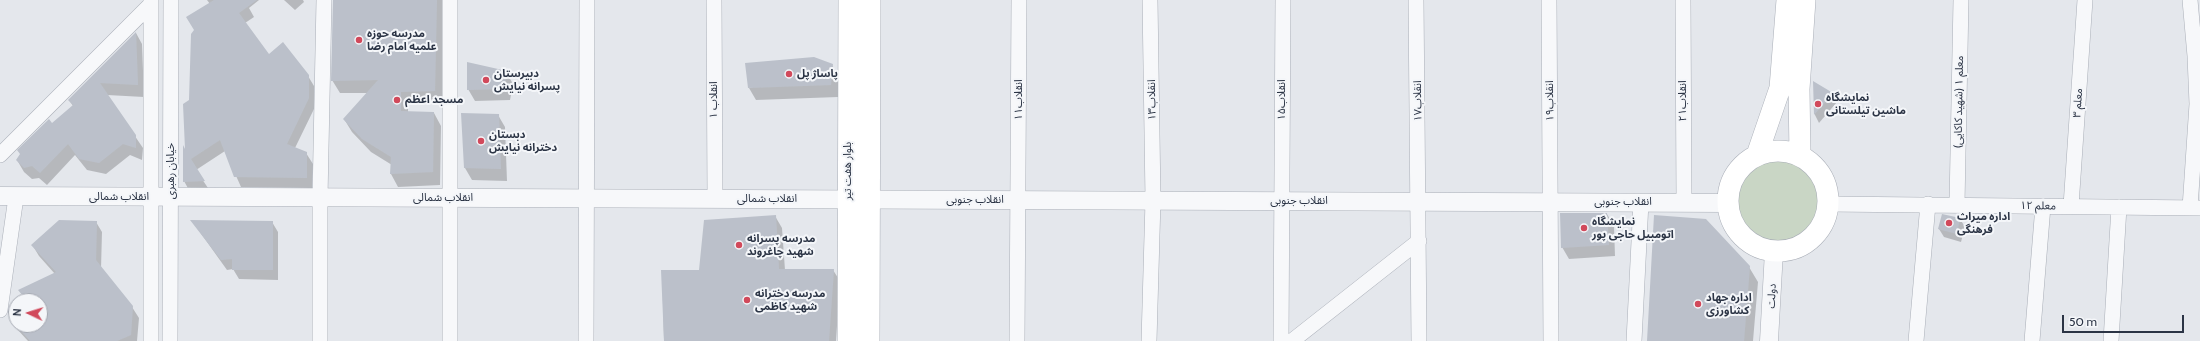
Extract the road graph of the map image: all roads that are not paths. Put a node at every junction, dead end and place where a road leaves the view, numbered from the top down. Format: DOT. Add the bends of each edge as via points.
graph roads {
  1 [pos="171,0"];
  2 [pos="324,0"];
  3 [pos="450,0"];
  4 [pos="587,0"];
  5 [pos="714,0"];
  6 [pos="849,0"];
  7 [pos="870,0"];
  8 [pos="1019,0"];
  9 [pos="1150,0"];
  10 [pos="1282,0"];
  11 [pos="1416,0"];
  12 [pos="1549,0"];
  13 [pos="1683,0"];
  14 [pos="1787,0"];
  15 [pos="1805,0"];
  16 [pos="1961,0"];
  17 [pos="2085,0"];
  18 [pos="2190,0"];
  19 [pos="151,2"];
  20 [pos="0,155"];
  21 [pos="1757,155"];
  22 [pos="1800,155"];
  23 [pos="8,196"];
  24 [pos="151,198"];
  25 [pos="170,198"];
  26 [pos="320,198"];
  27 [pos="451,198"];
  28 [pos="586,199"];
  29 [pos="714,199"];
  30 [pos="848,199"];
  31 [pos="870,199"];
  32 [pos="1018,200"];
  33 [pos="1153,200"];
  34 [pos="1282,201"];
  35 [pos="1419,201"];
  36 [pos="1551,202"];
  37 [pos="1642,202"];
  38 [pos="1684,202"];
  39 [pos="1728,203"];
  40 [pos="1829,204"];
  41 [pos="1928,204"];
  42 [pos="1957,204"];
  43 [pos="2043,206"];
  44 [pos="2071,206"];
  45 [pos="2119,207"];
  46 [pos="2195,208"];
  47 [pos="1419,241"];
  48 [pos="1774,251"];
  49 [pos="0,310"];
  50 [pos="151,341"];
  51 [pos="170,341"];
  52 [pos="320,341"];
  53 [pos="450,341"];
  54 [pos="586,341"];
  55 [pos="848,341"];
  56 [pos="869,341"];
  57 [pos="1016,341"];
  58 [pos="1148,341"];
  59 [pos="1281,341"];
  60 [pos="1292,341"];
  61 [pos="1419,341"];
  62 [pos="1551,341"];
  63 [pos="1634,341"];
  64 [pos="1769,341"];
  65 [pos="1916,341"];
  66 [pos="2032,341"];
  67 [pos="2111,341"];
  1 -- 25 [label="street, خیابان رهبری"];
  2 -- 26 [label="street"];
  3 -- 27 [label="street"];
  4 -- 28 [label="street"];
  5 -- 29 [label="street, انقلاب ۱"];
  6 -- 30 [label="main road, بلوار هفت تیر"];
  7 -- 31 [label="main road, بلوار هفت تیر"];
  8 -- 32 [label="street, انقلاب۱۱"];
  9 -- 33 [label="street, انقلاب۱۳"];
  10 -- 34 [label="street, انقلاب۱۵"];
  11 -- 35 [label="street, انقلاب۱۷"];
  12 -- 36 [label="street, انقلاب۱۹"];
  13 -- 38 [label="street, انقلاب۲۱"];
  14 -- 21 [label="main road" via="1780,88"];
  15 -- 22 [label="main road" via="1799,89"];
  16 -- 42 [label="street, معلم ۱ (شهید کاکایی)"];
  17 -- 44 [label="street, معلم ۳"];
  18 -- 46 [label="street" via="2197,104"];
  19 -- 20 [label="street"];
  19 -- 24 [label="street, خیابان رهبری"];
  21 -- 22 [label="main road" via="1771,150 1786,150"];
  21 -- 39 [label="main road" via="1744,163 1735,175 1729,188"];
  22 -- 40 [label="main road" via="1813,163 1822,175 1828,189"];
  23 -- 24 [label="street, انقلاب شمالی"];
  23 -- 49 [label="street"];
  24 -- 25 [label="street, انقلاب شمالی"];
  24 -- 50 [label="street, خیابان رهبری"];
  25 -- 26 [label="street, انقلاب شمالی"];
  25 -- 51 [label="street, خیابان رهبری"];
  26 -- 27 [label="street, انقلاب شمالی"];
  26 -- 52 [label="street"];
  27 -- 28 [label="street, انقلاب شمالی"];
  27 -- 53 [label="street"];
  28 -- 29 [label="street, انقلاب شمالی"];
  28 -- 54 [label="street"];
  29 -- 30 [label="street, انقلاب شمالی"];
  30 -- 31 [label="street, انقلاب شمالی"];
  30 -- 55 [label="main road, بلوار هفت تیر"];
  31 -- 32 [label="street, انقلاب جنوبی"];
  31 -- 56 [label="main road, بلوار هفت تیر"];
  32 -- 33 [label="street, انقلاب جنوبی"];
  32 -- 57 [label="street, انقلاب۱۱"];
  33 -- 34 [label="street, انقلاب جنوبی"];
  33 -- 58 [label="street, انقلاب۱۳"];
  34 -- 35 [label="street, انقلاب جنوبی"];
  34 -- 59 [label="street, انقلاب۱۵"];
  35 -- 36 [label="street, انقلاب جنوبی"];
  35 -- 47 [label="street, انقلاب۱۷"];
  36 -- 37 [label="street, انقلاب جنوبی"];
  36 -- 62 [label="street, انقلاب۱۹"];
  37 -- 38 [label="street, انقلاب جنوبی"];
  37 -- 63 [label="street"];
  38 -- 39 [label="street, انقلاب جنوبی"];
  39 -- 48 [label="main road" via="1730,218 1747,241 1760,248"];
  40 -- 41 [label="street, معلم ۱۲"];
  40 -- 48 [label="main road" via="1825,220 1817,234 1805,244 1790,250"];
  41 -- 42 [label="street, معلم ۱۲"];
  41 -- 65 [label="street"];
  42 -- 43 [label="street, معلم ۱۲"];
  43 -- 44 [label="street, معلم ۱۲"];
  43 -- 66 [label="street"];
  44 -- 45 [label="street, معلم ۱۲"];
  45 -- 46 [label="street, معلم ۱۲"];
  45 -- 67 [label="street"];
  47 -- 60 [label="street"];
  47 -- 61 [label="street, انقلاب۱۷"];
  48 -- 64 [label="street, دولت"];
}
